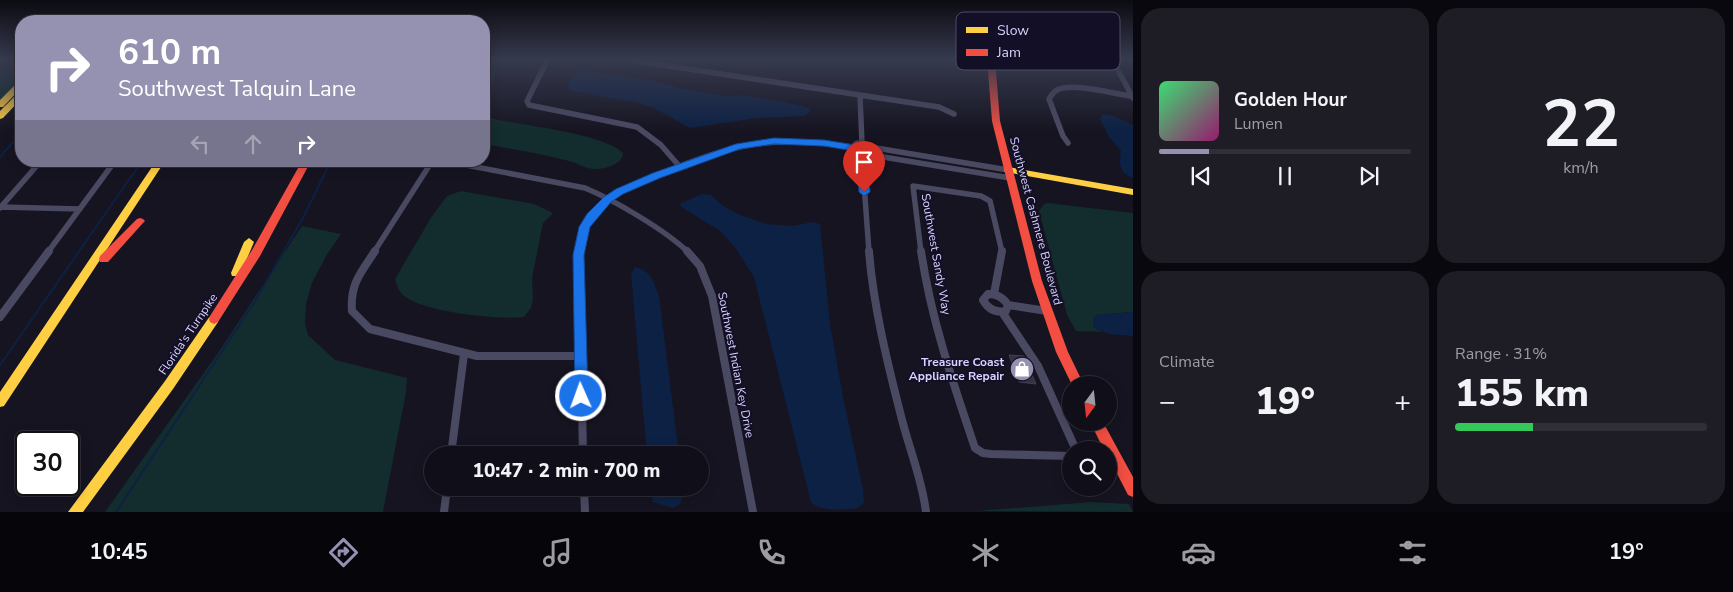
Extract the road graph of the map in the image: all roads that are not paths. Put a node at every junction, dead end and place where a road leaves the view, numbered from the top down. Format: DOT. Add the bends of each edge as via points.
graph roads {
  1 [pos="535,83"];
  2 [pos="780,83"];
  3 [pos="993,83"];
  4 [pos="1125,83"];
  5 [pos="15,90"];
  6 [pos="860,95"];
  7 [pos="1132,97"];
  8 [pos="15,101"];
  9 [pos="0,105"];
  10 [pos="0,112"];
  11 [pos="954,114"];
  12 [pos="0,116"];
  13 [pos="1068,143"];
  14 [pos="862,144"];
  15 [pos="852,147"];
  16 [pos="870,147"];
  17 [pos="871,155"];
  18 [pos="862,156"];
  19 [pos="924,160"];
  20 [pos="36,167"];
  21 [pos="111,167"];
  22 [pos="157,167"];
  23 [pos="304,167"];
  24 [pos="428,167"];
  25 [pos="477,167"];
  26 [pos="680,167"];
  27 [pos="1009,174"];
  28 [pos="1133,192"];
  29 [pos="1133,198"];
  30 [pos="608,199"];
  31 [pos="0,208"];
  32 [pos="80,209"];
  33 [pos="140,221"];
  34 [pos="249,242"];
  35 [pos="994,294"];
  36 [pos="1005,309"];
  37 [pos="1047,311"];
  38 [pos="0,317"];
  39 [pos="213,320"];
  40 [pos="52,326"];
  41 [pos="464,354"];
  42 [pos="580,356"];
  43 [pos="1074,376"];
  44 [pos="0,402"];
  45 [pos="1072,441"];
  46 [pos="452,446"];
  47 [pos="583,446"];
  48 [pos="1062,456"];
  49 [pos="1117,465"];
  50 [pos="1133,490"];
  51 [pos="446,496"];
  52 [pos="584,496"];
  53 [pos="76,512"];
  54 [pos="444,512"];
  55 [pos="585,512"];
  56 [pos="753,512"];
  57 [pos="926,512"];
  1 -- 26 [label="street" via="526,101 529,105 637,127 661,145"];
  2 -- 6 [label="street"];
  3 -- 27 [label="main road, Southwest Cashmere Boulevard" via="996,122"];
  4 -- 7 [label="street"];
  5 -- 9 [label="main road"];
  6 -- 11 [label="street" via="939,107"];
  6 -- 14 [label="street"];
  7 -- 13 [label="street" via="1070,88 1053,93 1049,98"];
  8 -- 12 [label="main road"];
  9 -- 10 [label="main road" via="3,106"];
  14 -- 15 [label="street"];
  14 -- 16 [label="street"];
  15 -- 18 [label="street"];
  15 -- 26 [label="street" via="796,141 755,143"];
  16 -- 17 [label="street"];
  16 -- 19 [label="street"];
  17 -- 18 [label="street"];
  17 -- 19 [label="street"];
  18 -- 57 [label="street" via="874,297 900,413 924,493"];
  19 -- 27 [label="street"];
  20 -- 31 [label="street"];
  21 -- 32 [label="street"];
  22 -- 40 [label="main road"];
  23 -- 39 [label="main road, Florida's Turnpike"];
  24 -- 41 [label="street" via="354,286 352,311 370,330"];
  25 -- 30 [label="street, Southwest Indian Key Drive" via="573,185"];
  26 -- 30 [label="street"];
  27 -- 28 [label="main road"];
  27 -- 29 [label="main road"];
  27 -- 37 [label="main road, Southwest Cashmere Boulevard"];
  30 -- 42 [label="street" via="590,217 581,239 578,262"];
  30 -- 56 [label="street, Southwest Indian Key Drive" via="682,247 694,258 705,277 712,296"];
  31 -- 32 [label="street"];
  32 -- 38 [label="street"];
  33 -- 40 [label="main road" via="116,245 71,306"];
  34 -- 39 [label="main road"];
  35 -- 36 [label="street" via="1004,299"];
  35 -- 36 [label="street" via="985,295 984,302 992,310"];
  35 -- 48 [label="street, Southwest Sandy Way" via="1002,253 990,201 917,185 912,188 934,320 971,441 983,453"];
  36 -- 37 [label="street"];
  36 -- 45 [label="street" via="1038,366"];
  37 -- 43 [label="main road, Southwest Cashmere Boulevard"];
  39 -- 53 [label="main road, Florida's Turnpike"];
  40 -- 44 [label="main road"];
  41 -- 42 [label="street"];
  41 -- 46 [label="street"];
  42 -- 47 [label="street"];
  49 -- 50 [label="main road"];
  51 -- 54 [label="street"];
  52 -- 55 [label="street"];
}
